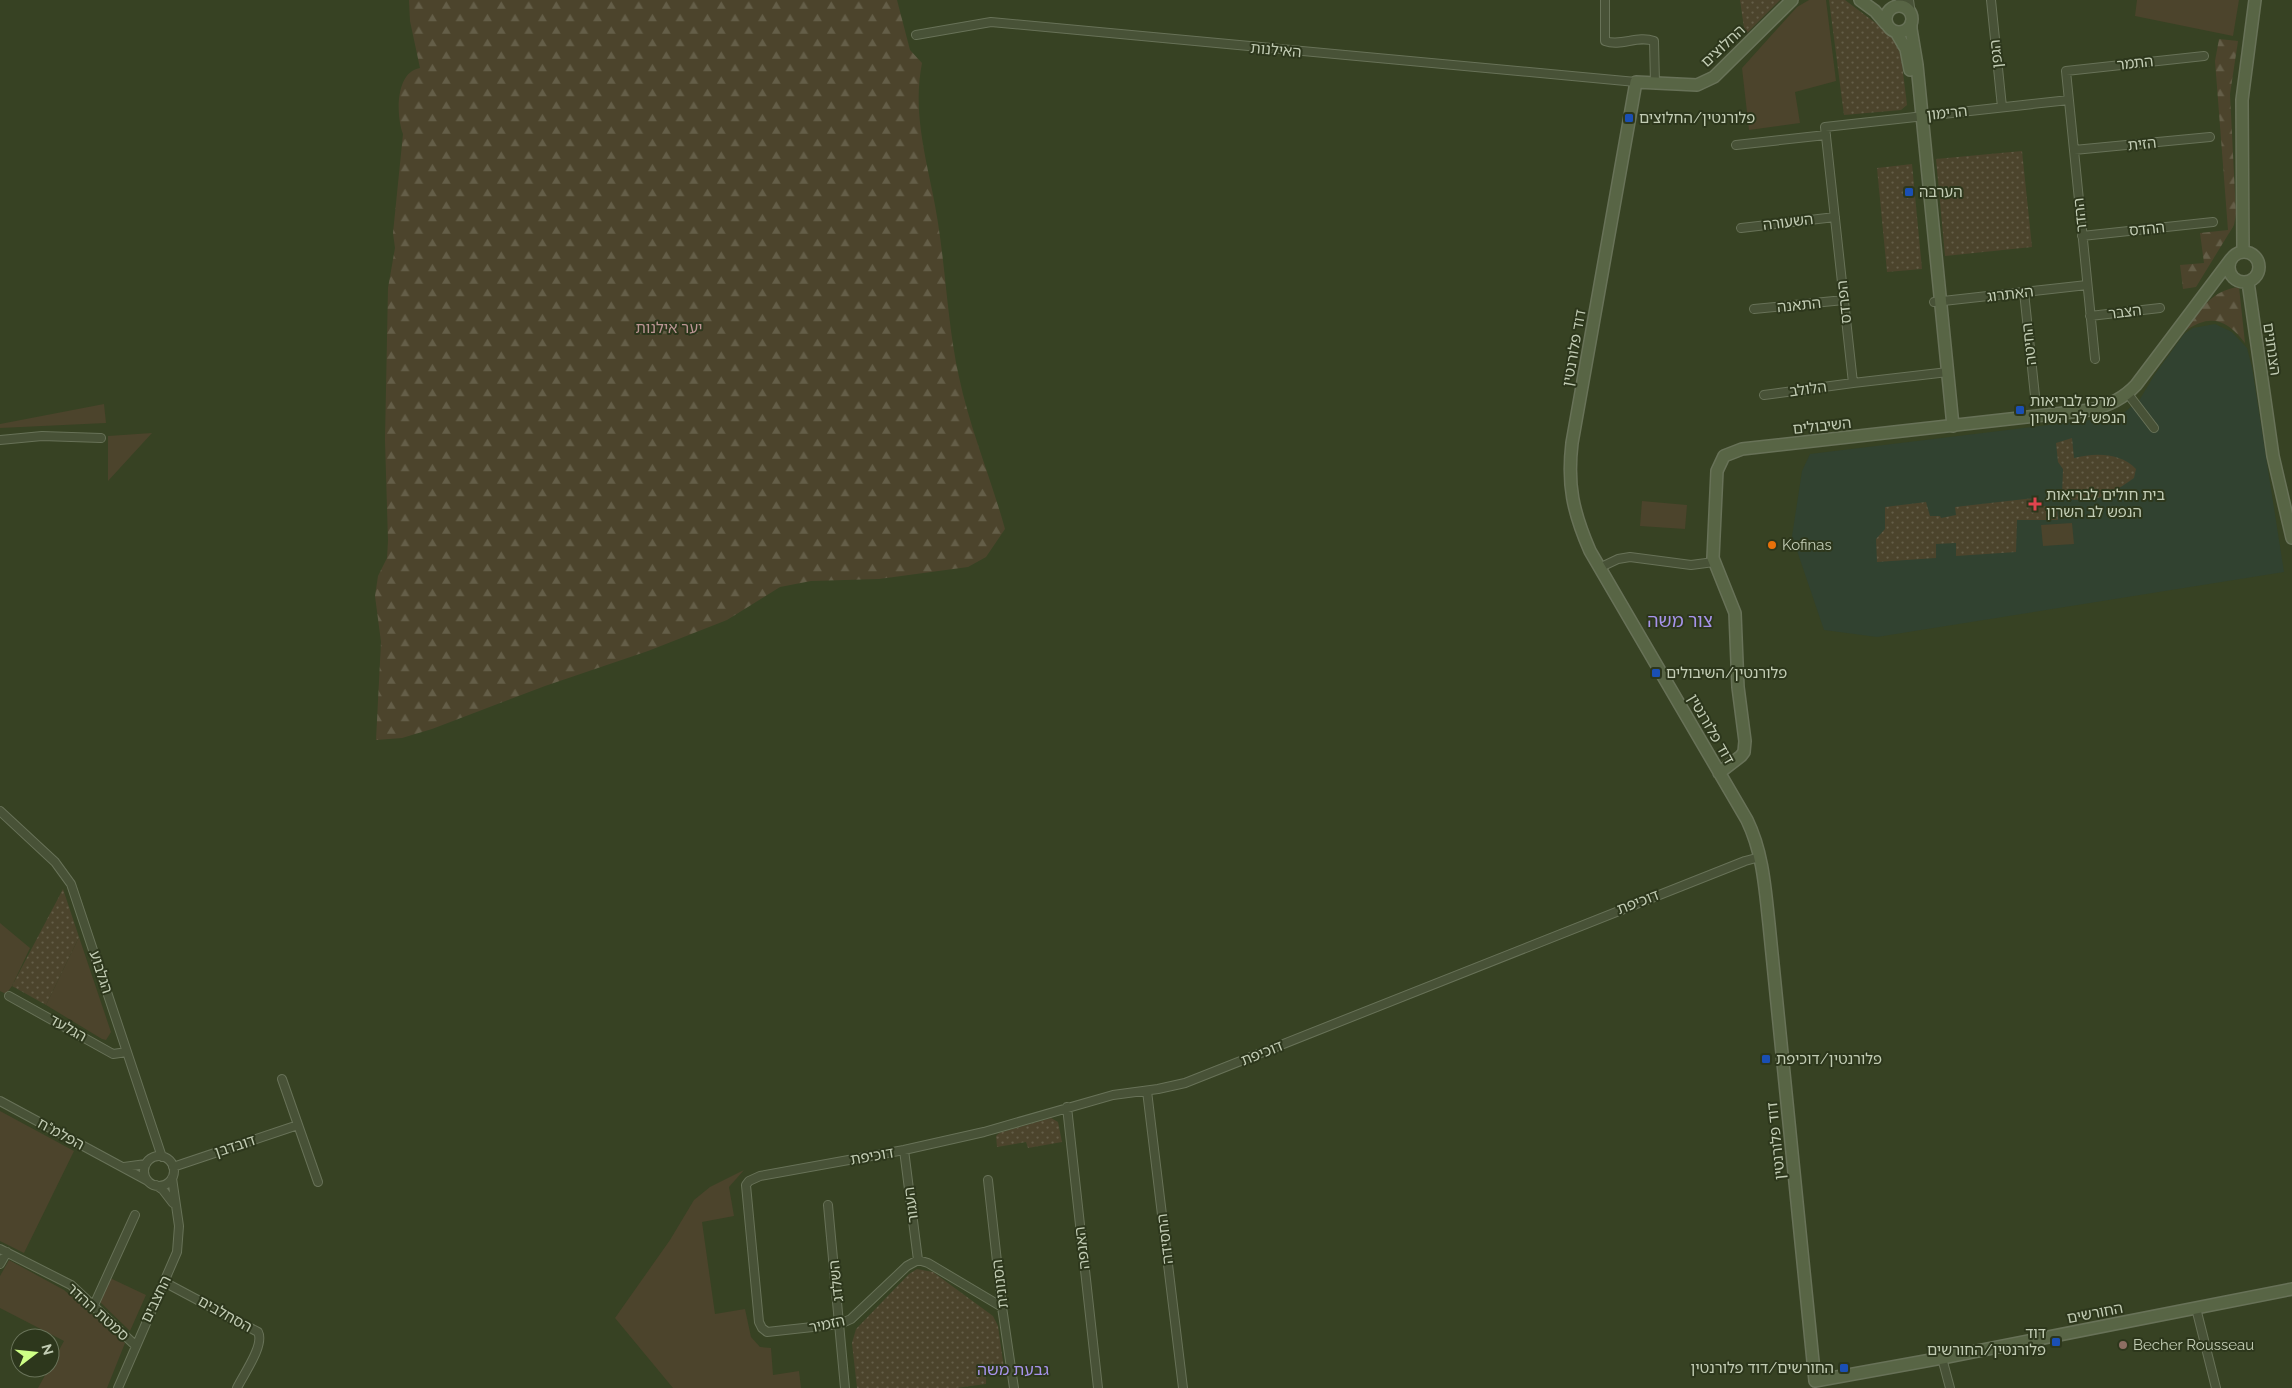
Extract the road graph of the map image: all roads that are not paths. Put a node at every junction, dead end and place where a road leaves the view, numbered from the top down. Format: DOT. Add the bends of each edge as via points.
graph roads {
  1 [pos="1605,0"];
  2 [pos="1909,0"];
  3 [pos="1991,0"];
  4 [pos="2255,0"];
  5 [pos="1791,1"];
  6 [pos="1864,2"];
  7 [pos="1897,5"];
  8 [pos="1911,19"];
  9 [pos="1886,24"];
  10 [pos="1896,32"];
  11 [pos="916,36"];
  12 [pos="2204,56"];
  13 [pos="2066,71"];
  14 [pos="1636,82"];
  15 [pos="1655,83"];
  16 [pos="2069,100"];
  17 [pos="2002,107"];
  18 [pos="1919,116"];
  19 [pos="1826,131"];
  20 [pos="2210,137"];
  21 [pos="1736,145"];
  22 [pos="2074,150"];
  23 [pos="1835,217"];
  24 [pos="2213,222"];
  25 [pos="1741,228"];
  26 [pos="2082,236"];
  27 [pos="2243,251"];
  28 [pos="2231,259"];
  29 [pos="2235,279"];
  30 [pos="2248,282"];
  31 [pos="2087,285"];
  32 [pos="2207,291"];
  33 [pos="2024,292"];
  34 [pos="1844,300"];
  35 [pos="1937,302"];
  36 [pos="2160,308"];
  37 [pos="1754,309"];
  38 [pos="2090,316"];
  39 [pos="2095,359"];
  40 [pos="1944,373"];
  41 [pos="1853,383"];
  42 [pos="2128,394"];
  43 [pos="1764,395"];
  44 [pos="2034,396"];
  45 [pos="1950,426"];
  46 [pos="2154,428"];
  47 [pos="100,438"];
  48 [pos="0,440"];
  49 [pos="2292,538"];
  50 [pos="1714,562"];
  51 [pos="1599,568"];
  52 [pos="1719,773"];
  53 [pos="0,811"];
  54 [pos="1760,857"];
  55 [pos="10,996"];
  56 [pos="127,1052"];
  57 [pos="282,1079"];
  58 [pos="1147,1091"];
  59 [pos="0,1101"];
  60 [pos="1067,1108"];
  61 [pos="298,1125"];
  62 [pos="904,1150"];
  63 [pos="162,1157"];
  64 [pos="146,1164"];
  65 [pos="122,1167"];
  66 [pos="173,1167"];
  67 [pos="172,1178"];
  68 [pos="988,1180"];
  69 [pos="148,1181"];
  70 [pos="318,1182"];
  71 [pos="156,1185"];
  72 [pos="746,1185"];
  73 [pos="828,1205"];
  74 [pos="176,1207"];
  75 [pos="135,1216"];
  76 [pos="3,1250"];
  77 [pos="918,1260"];
  78 [pos="0,1264"];
  79 [pos="164,1282"];
  80 [pos="2292,1289"];
  81 [pos="94,1305"];
  82 [pos="1002,1307"];
  83 [pos="2196,1308"];
  84 [pos="840,1324"];
  85 [pos="135,1345"];
  86 [pos="1942,1358"];
  87 [pos="1815,1384"];
  88 [pos="118,1388"];
  89 [pos="237,1388"];
  90 [pos="845,1388"];
  91 [pos="1014,1388"];
  92 [pos="1098,1388"];
  93 [pos="1183,1388"];
  94 [pos="1950,1388"];
  95 [pos="2216,1388"];
  1 -- 15 [label="street" via="1605,41 1612,44 1644,38 1654,41"];
  2 -- 8 [label="street"];
  3 -- 17 [label="street, הגפן"];
  4 -- 27 [label="street" via="2242,100"];
  5 -- 15 [label="street, החלוצים" via="1714,77 1697,85"];
  6 -- 7 [label="street" via="1880,9"];
  6 -- 9 [label="street"];
  7 -- 8 [label="street" via="1905,7"];
  7 -- 9 [label="street" via="1886,16"];
  8 -- 10 [label="street" via="1905,31"];
  8 -- 18 [label="street"];
  9 -- 10 [label="street"];
  10 -- 18 [label="street" via="1909,58"];
  11 -- 14 [label="street, האילנות" via="991,22"];
  12 -- 13 [label="street, התמר"];
  13 -- 16 [label="street, ההדר"];
  14 -- 15 [label="street, החלוצים"];
  14 -- 51 [label="street, דוד פלורנטין" via="1570,466 1575,511"];
  16 -- 17 [label="street, הרימון"];
  16 -- 22 [label="street, ההדר"];
  17 -- 18 [label="street, הרימון"];
  18 -- 19 [label="street, הרימון"];
  18 -- 35 [label="street"];
  19 -- 21 [label="street, הרימון"];
  19 -- 23 [label="street, הפרדס"];
  20 -- 22 [label="street, הזית"];
  22 -- 26 [label="street, ההדר"];
  23 -- 25 [label="street, השעורה"];
  23 -- 34 [label="street, הפרדס"];
  24 -- 26 [label="street, ההדס"];
  26 -- 31 [label="street, ההדר"];
  27 -- 28 [label="street"];
  27 -- 30 [label="street" via="2252,254 2259,262 2258,273"];
  28 -- 29 [label="street" via="2229,271"];
  28 -- 32 [label="street, השיבולים"];
  29 -- 30 [label="street"];
  29 -- 32 [label="street, השיבולים" via="2219,282"];
  30 -- 49 [label="street, הצנחנים" via="2272,448"];
  31 -- 33 [label="street, האתרוג"];
  31 -- 38 [label="street, ההדר"];
  32 -- 42 [label="street, השיבולים"];
  33 -- 35 [label="street, האתרוג"];
  33 -- 44 [label="street, החיטה"];
  34 -- 37 [label="street, התאנה"];
  34 -- 41 [label="street, הפרדס"];
  35 -- 40 [label="street"];
  36 -- 38 [label="street, הצבר"];
  38 -- 39 [label="street, ההדר"];
  40 -- 41 [label="street"];
  40 -- 45 [label="street"];
  41 -- 43 [label="street, הלולב"];
  42 -- 45 [label="street, השיבולים" via="2104,407 2090,410"];
  42 -- 46 [label="street"];
  45 -- 50 [label="street, השיבולים" via="1728,453 1720,459 1716,471"];
  47 -- 48 [label="street" via="42,436"];
  50 -- 51 [label="street" via="1691,564 1630,557"];
  50 -- 52 [label="street, השיבולים" via="1734,613 1745,741 1741,756"];
  51 -- 52 [label="street, דוד פלורנטין"];
  52 -- 54 [label="street, דוד פלורנטין" via="1747,820"];
  53 -- 56 [label="street, הגלבוע" via="55,862 71,884"];
  54 -- 58 [label="street, דוכיפת" via="1622,908 1199,1078"];
  54 -- 87 [label="street, דוד פלורנטין"];
  55 -- 56 [label="street, הגלעד" via="114,1054"];
  56 -- 63 [label="street, הגלבוע"];
  57 -- 61 [label="street"];
  58 -- 60 [label="street, דוכיפת" via="1124,1092"];
  58 -- 93 [label="street, החסידה"];
  59 -- 65 [label="street, הפלמ\"ח"];
  60 -- 62 [label="street, דוכיפת" via="984,1132"];
  60 -- 92 [label="street, האנפה"];
  61 -- 66 [label="street, דובדבן"];
  61 -- 70 [label="street"];
  62 -- 72 [label="street, דוכיפת" via="760,1176"];
  62 -- 77 [label="street, העגור"];
  63 -- 64 [label="street" via="152,1158"];
  63 -- 66 [label="street"];
  64 -- 65 [label="street"];
  64 -- 69 [label="street" via="144,1173"];
  65 -- 69 [label="street, הפלמ\"ח"];
  66 -- 67 [label="street"];
  67 -- 71 [label="street" via="165,1184"];
  67 -- 74 [label="street, החצבים"];
  68 -- 82 [label="street, הסנונית"];
  69 -- 71 [label="street"];
  71 -- 74 [label="street" via="166,1192"];
  72 -- 84 [label="street, הזמיר" via="762,1328 774,1332"];
  73 -- 84 [label="street, השלדג"];
  74 -- 79 [label="street, החצבים" via="178,1243 175,1260"];
  75 -- 81 [label="street"];
  76 -- 78 [label="street, סמטת ההדר"];
  76 -- 81 [label="street, סמטת ההדר" via="60,1278"];
  77 -- 82 [label="street"];
  77 -- 84 [label="street, הזמיר" via="907,1266 858,1314"];
  79 -- 85 [label="street, החצבים"];
  79 -- 89 [label="street, הסחלבים" via="258,1332 259,1346"];
  80 -- 83 [label="street, החורשים"];
  81 -- 85 [label="street, סמטת ההדר"];
  82 -- 91 [label="street, הסנונית"];
  83 -- 86 [label="street, החורשים"];
  83 -- 95 [label="street"];
  84 -- 90 [label="street, השלדג"];
  85 -- 88 [label="street, החצבים"];
  86 -- 87 [label="street, החורשים"];
  86 -- 94 [label="street"];
}
